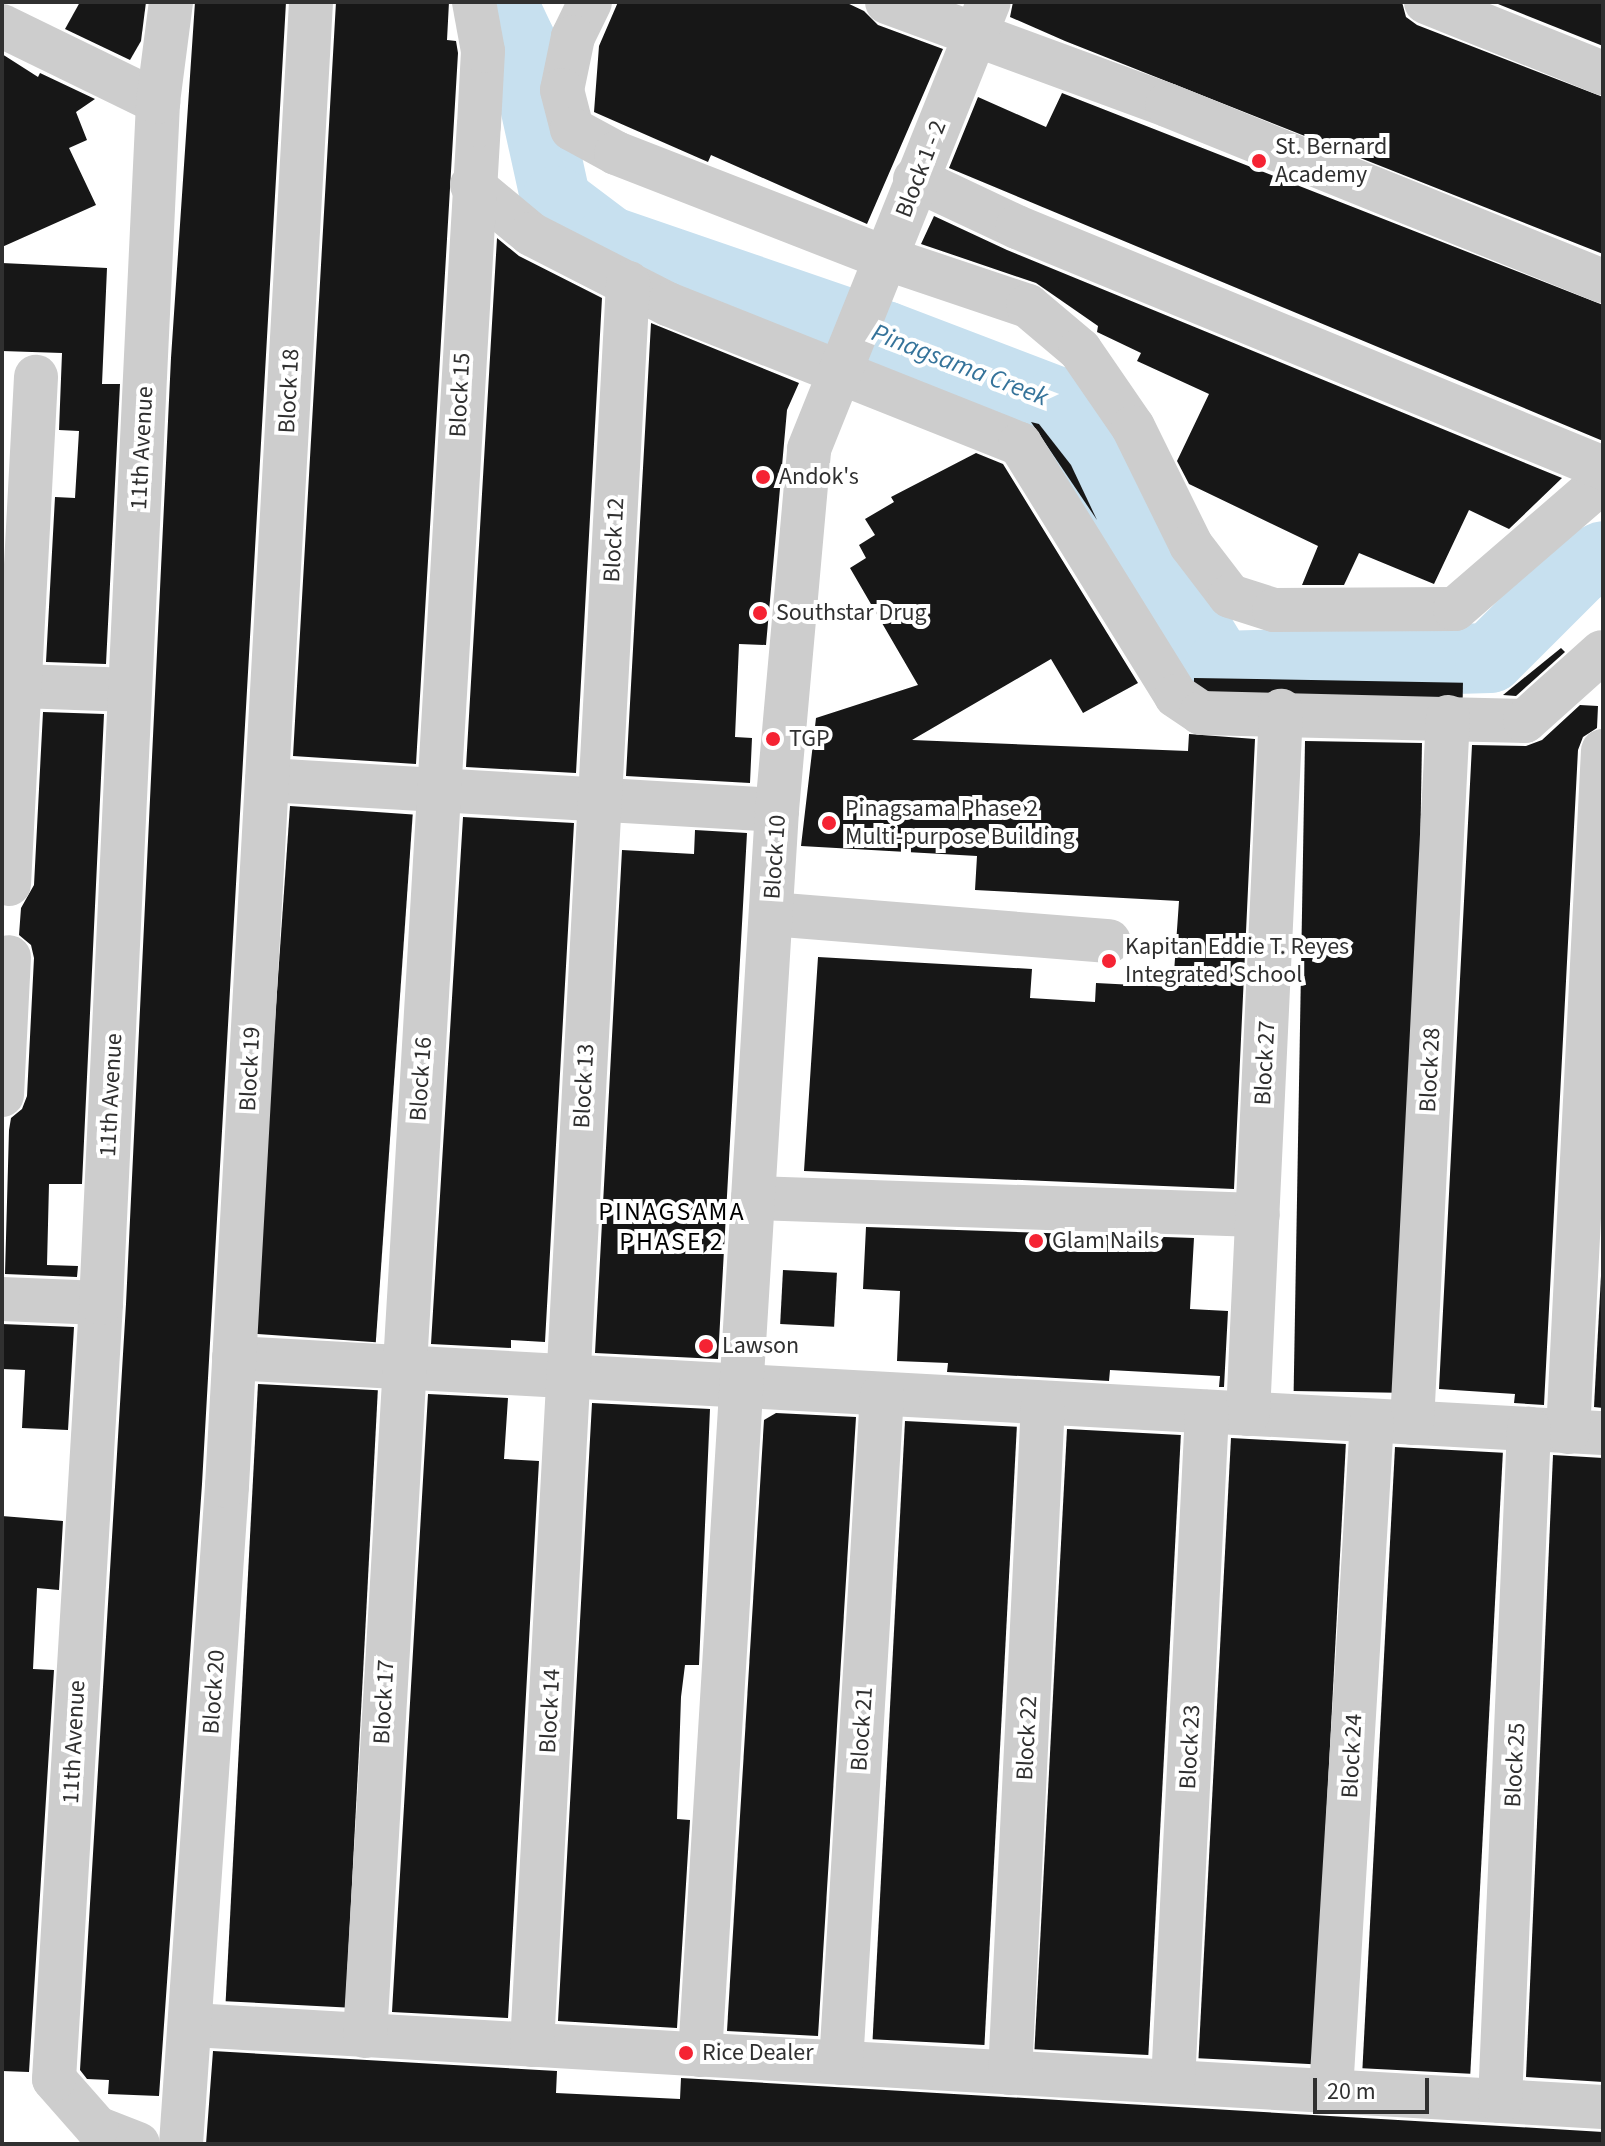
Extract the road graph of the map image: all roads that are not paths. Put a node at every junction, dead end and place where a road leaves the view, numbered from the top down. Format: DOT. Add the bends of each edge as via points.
graph roads {
  1 [pos="171,2"];
  2 [pos="311,2"];
  3 [pos="474,2"];
  4 [pos="590,2"];
  5 [pos="887,2"];
  6 [pos="1426,2"];
  7 [pos="982,19"];
  8 [pos="2,26"];
  9 [pos="1603,73"];
  10 [pos="158,102"];
  11 [pos="915,179"];
  12 [pos="472,185"];
  13 [pos="882,272"];
  14 [pos="1603,281"];
  15 [pos="628,283"];
  16 [pos="848,353"];
  17 [pos="36,377"];
  18 [pos="1603,468"];
  19 [pos="1603,481"];
  20 [pos="1603,656"];
  21 [pos="21,686"];
  22 [pos="130,690"];
  23 [pos="1281,711"];
  24 [pos="1448,717"];
  25 [pos="1603,751"];
  26 [pos="267,780"];
  27 [pos="438,789"];
  28 [pos="600,797"];
  29 [pos="777,810"];
  30 [pos="9,884"];
  31 [pos="771,914"];
  32 [pos="1109,941"];
  33 [pos="9,957"];
  34 [pos="2,1095"];
  35 [pos="753,1198"];
  36 [pos="1258,1215"];
  37 [pos="2,1299"];
  38 [pos="101,1303"];
  39 [pos="234,1358"];
  40 [pos="403,1368"];
  41 [pos="568,1376"];
  42 [pos="740,1388"];
  43 [pos="882,1395"];
  44 [pos="1043,1404"];
  45 [pos="1227,1413"];
  46 [pos="1392,1422"];
  47 [pos="1567,1431"];
  48 [pos="193,2025"];
  49 [pos="365,2036"];
  50 [pos="532,2045"];
  51 [pos="700,2055"];
  52 [pos="841,2063"];
  53 [pos="1010,2073"];
  54 [pos="1173,2082"];
  55 [pos="1331,2091"];
  56 [pos="1500,2101"];
  57 [pos="1603,2107"];
  58 [pos="138,2144"];
  59 [pos="181,2144"];
  1 -- 10 [label="street, 11th Avenue"];
  2 -- 26 [label="street, Block 18"];
  3 -- 12 [label="street, Block 15" via="483,51"];
  4 -- 13 [label="street" via="573,37 562,90 572,129"];
  5 -- 7 [label="street"];
  6 -- 9 [label="street"];
  7 -- 11 [label="street, Block 1 - 2"];
  7 -- 14 [label="street" via="1167,105"];
  8 -- 10 [label="street"];
  10 -- 22 [label="street, 11th Avenue"];
  11 -- 13 [label="street, Block 1 - 2"];
  11 -- 18 [label="street" via="1017,227"];
  12 -- 15 [label="street" via="531,234"];
  12 -- 27 [label="street, Block 15"];
  13 -- 16 [label="street, Block 1 - 2"];
  13 -- 19 [label="street" via="1028,306 1080,350 1133,427 1191,545 1230,596 1274,610 1455,609"];
  15 -- 16 [label="street"];
  15 -- 28 [label="street, Block 12"];
  16 -- 23 [label="street" via="1020,444 1176,696 1201,713"];
  16 -- 29 [label="street, Block 10" via="809,449"];
  17 -- 21 [label="street"];
  20 -- 24 [label="street" via="1525,721"];
  21 -- 22 [label="street"];
  21 -- 30 [label="street"];
  22 -- 38 [label="street, 11th Avenue"];
  23 -- 24 [label="street"];
  23 -- 36 [label="street, Block 27"];
  24 -- 46 [label="street, Block 28"];
  25 -- 47 [label="street, Block 25"];
  26 -- 27 [label="street"];
  26 -- 39 [label="street, Block 19"];
  27 -- 28 [label="street"];
  27 -- 40 [label="street, Block 16"];
  28 -- 29 [label="street"];
  28 -- 41 [label="street, Block 13"];
  29 -- 31 [label="street, Block 10"];
  31 -- 32 [label="street"];
  31 -- 35 [label="street, Block 10"];
  33 -- 34 [label="street"];
  35 -- 36 [label="street"];
  35 -- 42 [label="street, Block 10"];
  36 -- 45 [label="street, Block 27"];
  37 -- 38 [label="street"];
  38 -- 58 [label="street, 11th Avenue" via="54,2079 97,2128"];
  39 -- 40 [label="street"];
  39 -- 48 [label="street, Block 20"];
  40 -- 41 [label="street"];
  40 -- 49 [label="street, Block 17"];
  41 -- 42 [label="street"];
  41 -- 50 [label="street, Block 14"];
  42 -- 43 [label="street"];
  42 -- 51 [label="street"];
  43 -- 44 [label="street"];
  43 -- 52 [label="street, Block 21"];
  44 -- 45 [label="street"];
  44 -- 53 [label="street, Block 22"];
  45 -- 46 [label="street"];
  45 -- 54 [label="street, Block 23"];
  46 -- 47 [label="street"];
  46 -- 55 [label="street, Block 24"];
  47 -- 56 [label="street, Block 25"];
  48 -- 49 [label="street"];
  48 -- 59 [label="street, Block 20"];
  49 -- 50 [label="street"];
  50 -- 51 [label="street"];
  51 -- 52 [label="street"];
  52 -- 53 [label="street"];
  53 -- 54 [label="street"];
  54 -- 55 [label="street"];
  55 -- 56 [label="street"];
  56 -- 57 [label="street"];
}
